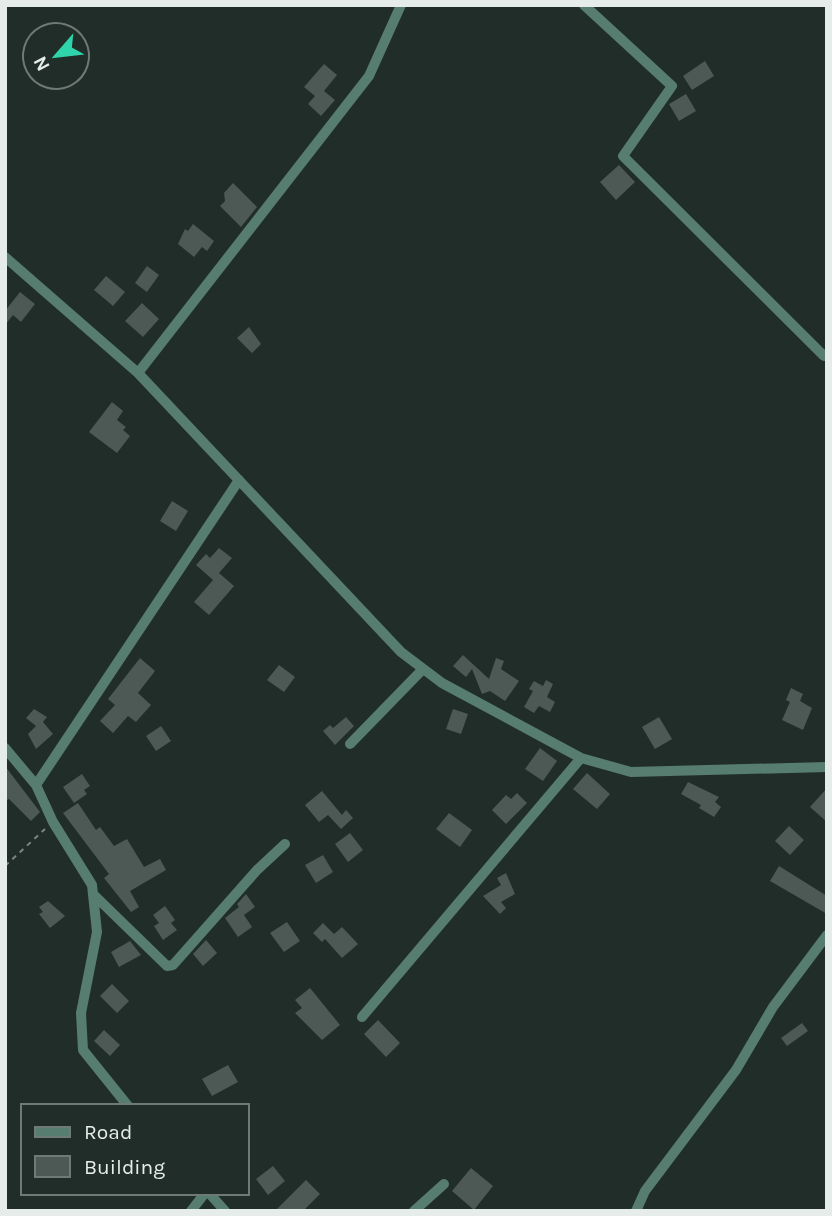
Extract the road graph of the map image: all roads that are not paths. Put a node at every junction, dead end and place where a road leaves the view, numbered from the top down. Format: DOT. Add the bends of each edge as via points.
graph roads {
  1 [pos="401,5"];
  2 [pos="584,5"];
  3 [pos="5,257"];
  4 [pos="824,356"];
  5 [pos="138,373"];
  6 [pos="239,480"];
  7 [pos="423,668"];
  8 [pos="350,744"];
  9 [pos="5,748"];
  10 [pos="581,758"];
  11 [pos="827,766"];
  12 [pos="36,785"];
  13 [pos="285,844"];
  14 [pos="93,894"];
  15 [pos="827,935"];
  16 [pos="362,1017"];
  17 [pos="126,1104"];
  18 [pos="444,1184"];
  19 [pos="205,1195"];
  20 [pos="209,1195"];
  21 [pos="191,1211"];
  22 [pos="225,1211"];
  23 [pos="414,1211"];
  24 [pos="636,1211"];
  1 -- 5 [label="street" via="369,76"];
  2 -- 4 [label="street" via="672,86 622,156"];
  3 -- 5 [label="street"];
  5 -- 6 [label="street"];
  6 -- 7 [label="street" via="401,652"];
  6 -- 12 [label="street"];
  7 -- 8 [label="street"];
  7 -- 10 [label="street" via="442,683"];
  9 -- 12 [label="street"];
  10 -- 11 [label="street" via="631,772"];
  10 -- 16 [label="street"];
  12 -- 14 [label="street"];
  13 -- 14 [label="street" via="173,965 167,966"];
  14 -- 17 [label="street" via="97,932 81,1013 83,1050"];
  15 -- 24 [label="street" via="772,1007 736,1070 645,1191"];
  18 -- 23 [label="street"];
  19 -- 21 [label="street"];
  20 -- 22 [label="street"];
}
